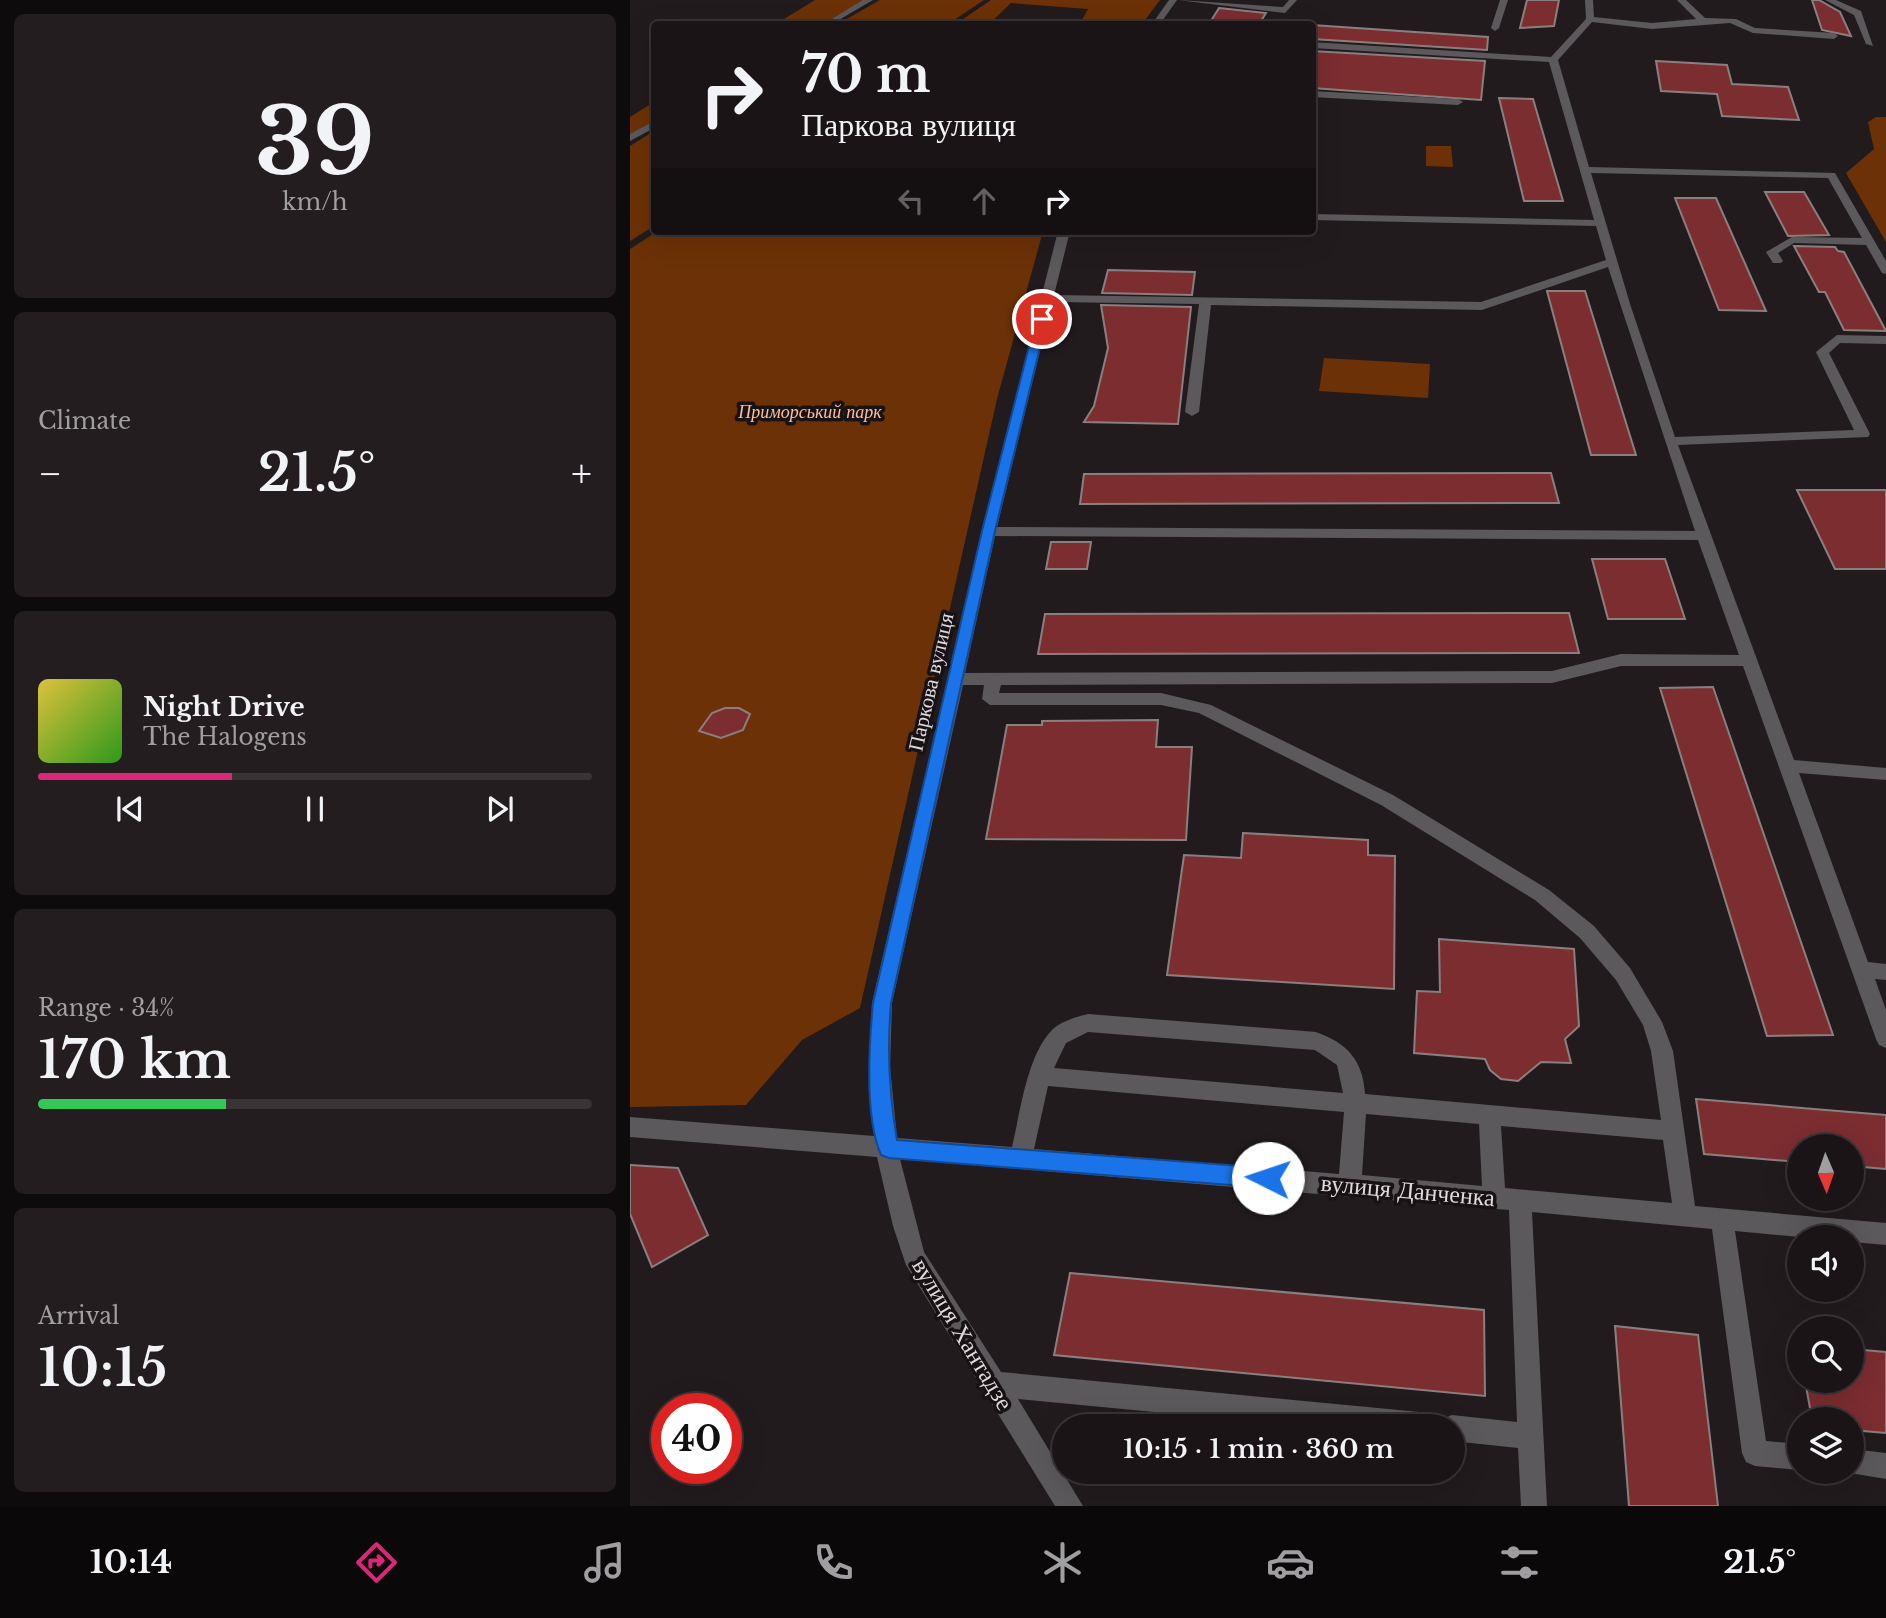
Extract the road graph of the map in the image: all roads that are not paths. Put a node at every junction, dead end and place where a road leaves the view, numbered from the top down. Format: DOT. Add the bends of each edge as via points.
graph roads {
  1 [pos="869,0"];
  2 [pos="1172,0"];
  3 [pos="1182,0"];
  4 [pos="1293,0"];
  5 [pos="1504,0"];
  6 [pos="1589,0"];
  7 [pos="1681,0"];
  8 [pos="1829,0"];
  9 [pos="1590,19"];
  10 [pos="832,21"];
  11 [pos="1158,21"];
  12 [pos="1703,21"];
  13 [pos="1495,28"];
  14 [pos="1753,30"];
  15 [pos="1834,36"];
  16 [pos="1755,44"];
  17 [pos="1870,44"];
  18 [pos="1316,45"];
  19 [pos="1553,60"];
  20 [pos="1316,94"];
  21 [pos="1458,102"];
  22 [pos="651,126"];
  23 [pos="630,138"];
  24 [pos="1587,170"];
  25 [pos="1316,218"];
  26 [pos="1602,223"];
  27 [pos="1063,235"];
  28 [pos="1870,242"];
  29 [pos="1777,261"];
  30 [pos="1612,262"];
  31 [pos="1886,271"];
  32 [pos="1047,298"];
  33 [pos="1205,301"];
  34 [pos="1886,340"];
  35 [pos="1192,412"];
  36 [pos="1670,441"];
  37 [pos="989,531"];
  38 [pos="1705,536"];
  39 [pos="1750,661"];
  40 [pos="994,678"];
  41 [pos="955,679"];
  42 [pos="1789,766"];
  43 [pos="1886,774"];
  44 [pos="1862,970"];
  45 [pos="1886,972"];
  46 [pos="1886,1039"];
  47 [pos="1042,1076"];
  48 [pos="1354,1103"];
  49 [pos="1489,1115"];
  50 [pos="630,1127"];
  51 [pos="1673,1131"];
  52 [pos="889,1148"];
  53 [pos="1021,1158"];
  54 [pos="1350,1185"];
  55 [pos="1494,1198"];
  56 [pos="1520,1200"];
  57 [pos="1685,1217"];
  58 [pos="1722,1220"];
  59 [pos="1886,1234"];
  60 [pos="992,1384"];
  61 [pos="1305,1414"];
  62 [pos="1465,1429"];
  63 [pos="1531,1436"];
  64 [pos="1787,1456"];
  65 [pos="1864,1463"];
  66 [pos="1886,1466"];
  67 [pos="1070,1506"];
  68 [pos="1534,1506"];
  1 -- 10 [label="street"];
  2 -- 11 [label="street"];
  3 -- 4 [label="street" via="1286,10"];
  5 -- 13 [label="street"];
  6 -- 9 [label="street"];
  7 -- 12 [label="street"];
  8 -- 17 [label="street" via="1858,13"];
  9 -- 12 [label="street" via="1652,26"];
  9 -- 19 [label="street"];
  12 -- 14 [label="street" via="1729,20"];
  14 -- 15 [label="street"];
  14 -- 16 [label="street"];
  18 -- 19 [label="street"];
  19 -- 24 [label="street"];
  20 -- 21 [label="street"];
  22 -- 23 [label="street"];
  24 -- 26 [label="street"];
  24 -- 28 [label="street" via="1831,175"];
  25 -- 26 [label="street"];
  26 -- 30 [label="street"];
  27 -- 32 [label="street, Паркова вулиця"];
  28 -- 29 [label="street" via="1792,240 1772,252"];
  28 -- 31 [label="street"];
  30 -- 33 [label="street" via="1482,306"];
  30 -- 36 [label="street"];
  32 -- 33 [label="street"];
  32 -- 37 [label="street, Паркова вулиця"];
  33 -- 35 [label="street"];
  34 -- 36 [label="street" via="1836,339 1822,352 1863,434"];
  36 -- 38 [label="street"];
  37 -- 38 [label="street"];
  37 -- 41 [label="street, Паркова вулиця"];
  38 -- 39 [label="street"];
  39 -- 40 [label="street" via="1620,660 1552,677"];
  39 -- 42 [label="street"];
  40 -- 41 [label="street"];
  40 -- 51 [label="street" via="990,699 1161,699 1205,709 1375,793 1542,895 1587,932 1639,997 1662,1051"];
  41 -- 52 [label="street, Паркова вулиця" via="882,1003 878,1048"];
  42 -- 43 [label="street"];
  42 -- 44 [label="street"];
  44 -- 45 [label="street"];
  44 -- 46 [label="street"];
  47 -- 48 [label="street"];
  47 -- 48 [label="street" via="1058,1038 1088,1023 1316,1041 1335,1049 1347,1062"];
  47 -- 53 [label="street"];
  48 -- 49 [label="street"];
  48 -- 54 [label="street"];
  49 -- 51 [label="street"];
  49 -- 55 [label="street"];
  50 -- 52 [label="street, вулиця Данченка"];
  51 -- 57 [label="street"];
  52 -- 53 [label="street, вулиця Данченка"];
  52 -- 60 [label="street, вулиця Хантадзе" via="901,1219 914,1257"];
  53 -- 54 [label="street, вулиця Данченка"];
  54 -- 55 [label="street, вулиця Данченка"];
  55 -- 56 [label="street, вулиця Данченка"];
  56 -- 57 [label="street, вулиця Данченка"];
  56 -- 63 [label="street"];
  57 -- 58 [label="street, вулиця Данченка"];
  58 -- 59 [label="street, вулиця Данченка"];
  58 -- 64 [label="street" via="1755,1452"];
  60 -- 61 [label="street"];
  60 -- 67 [label="street, вулиця Хантадзе"];
  62 -- 63 [label="street"];
  63 -- 68 [label="street"];
  65 -- 66 [label="street"];
}
